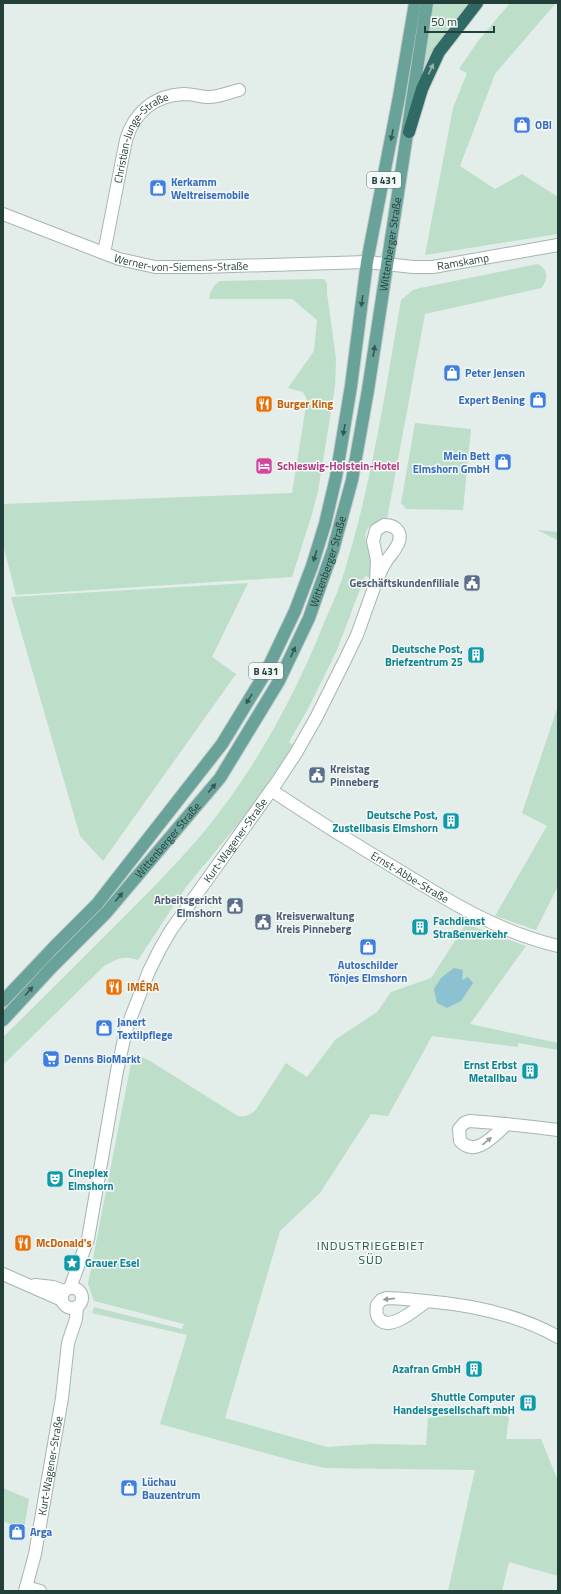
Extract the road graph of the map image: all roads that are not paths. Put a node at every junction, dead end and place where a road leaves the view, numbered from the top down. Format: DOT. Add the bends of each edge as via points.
graph roads {
  1 [pos="415,3"];
  2 [pos="427,3"];
  3 [pos="477,3"];
  4 [pos="239,90"];
  5 [pos="409,132"];
  6 [pos="3,214"];
  7 [pos="558,245"];
  8 [pos="104,253"];
  9 [pos="367,262"];
  10 [pos="388,264"];
  11 [pos="376,582"];
  12 [pos="271,790"];
  13 [pos="558,946"];
  14 [pos="3,1000"];
  15 [pos="3,1020"];
  16 [pos="507,1124"];
  17 [pos="558,1130"];
  18 [pos="3,1274"];
  19 [pos="70,1297"];
  20 [pos="427,1301"];
  21 [pos="558,1337"];
  22 [pos="25,1589"];
  23 [pos="40,1591"];
  1 -- 9 [label="main road, Wittenberger Straße / B 431, one-way"];
  2 -- 5 [label="main road, Wittenberger Straße / B 431"];
  5 -- 3 [label="highway, one-way" via="422,89 439,52"];
  4 -- 8 [label="street, Christian-Junge-Straße" via="210,97 185,94 168,96 152,103 138,116 126,140"];
  5 -- 10 [label="main road, Wittenberger Straße / B 431"];
  6 -- 8 [label="street, Werner-von-Siemens-Straße"];
  7 -- 10 [label="street, Ramskamp" via="432,267"];
  8 -- 9 [label="street, Werner-von-Siemens-Straße" via="138,264 168,268"];
  9 -- 10 [label="street, Ramskamp"];
  9 -- 14 [label="main road, Wittenberger Straße / B 431, one-way" via="350,394 325,524 295,611 266,672 222,744 97,904"];
  15 -- 10 [label="main road, Wittenberger Straße / B 431, one-way" via="106,913 220,778 279,681 309,618 326,572 352,480"];
  11 -- 12 [label="street, Kurt-Wagener-Straße" via="357,635 334,685 296,753"];
  12 -- 13 [label="street, Ernst-Abbe-Straße" via="353,844 460,908 523,937"];
  12 -- 19 [label="street, Kurt-Wagener-Straße" via="171,930 144,981 126,1030 86,1246"];
  16 -- 17 [label="street"];
  18 -- 19 [label="street"];
  19 -- 22 [label="street, Kurt-Wagener-Straße" via="62,1398 37,1544"];
  20 -- 21 [label="street" via="485,1310 529,1324"];
  22 -- 23 [label="street"];
}
